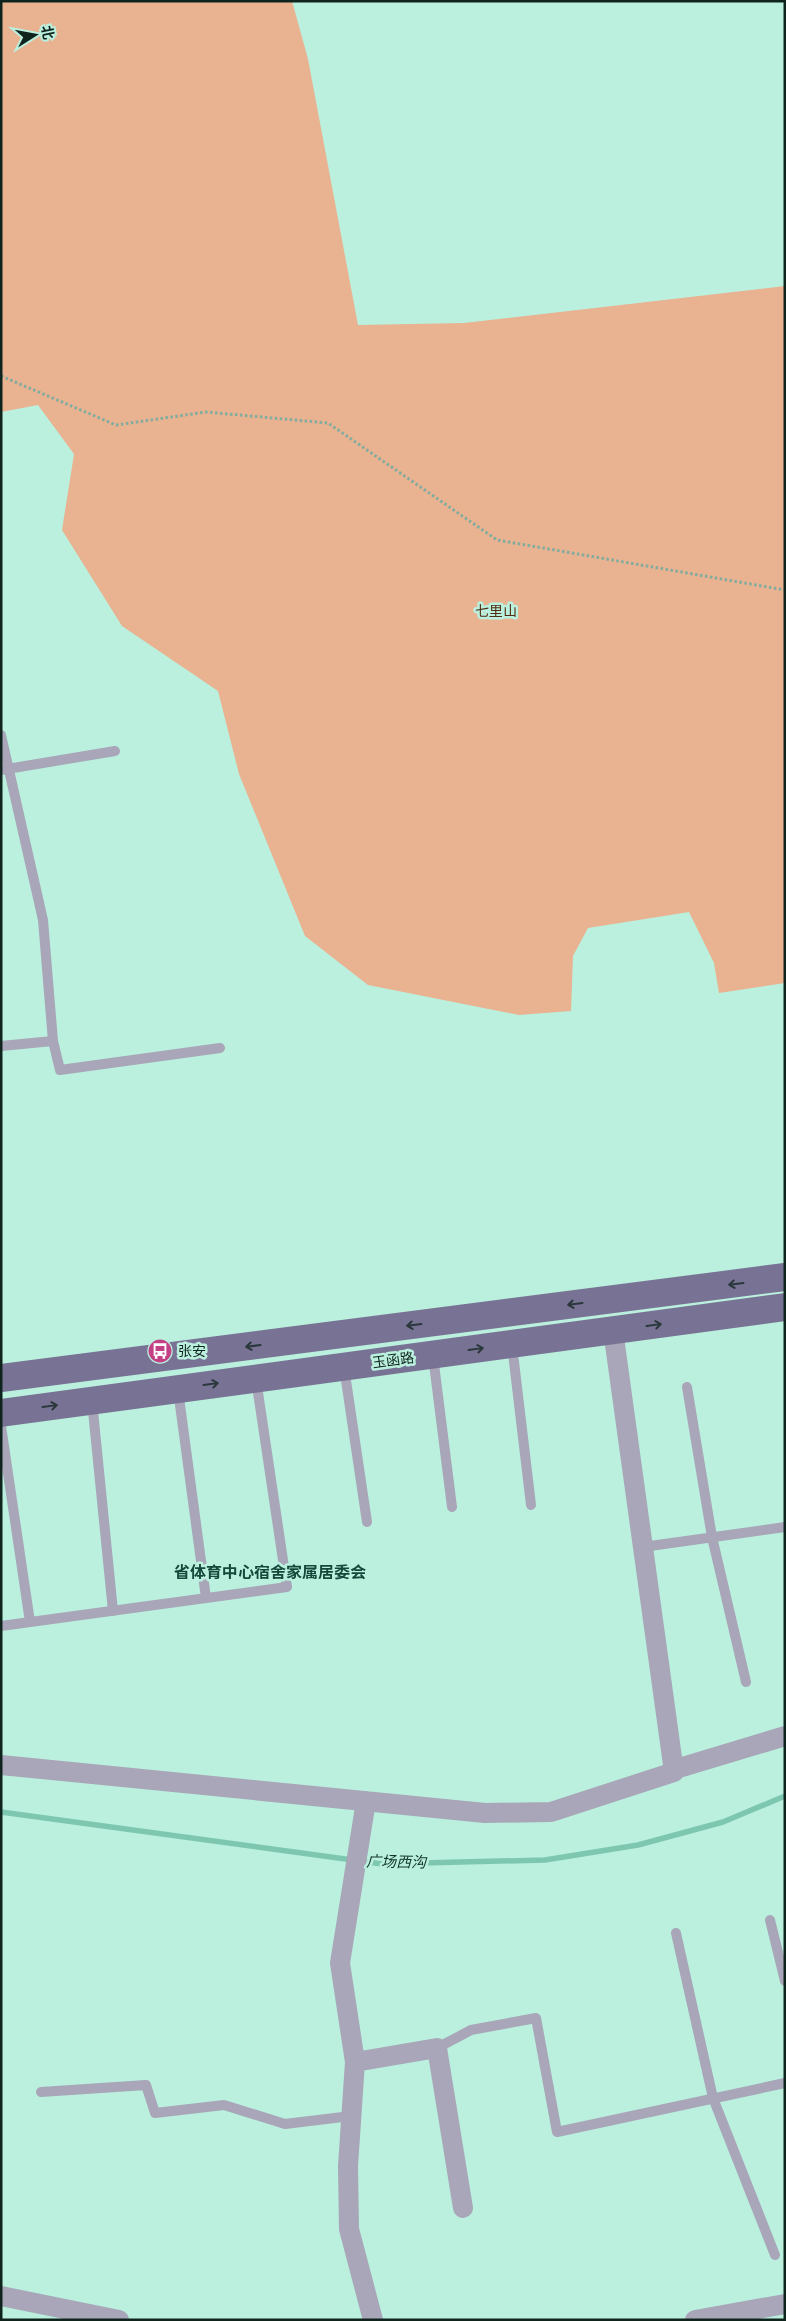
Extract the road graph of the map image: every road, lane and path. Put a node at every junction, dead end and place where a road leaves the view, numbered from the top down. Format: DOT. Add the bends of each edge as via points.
graph roads {
  1 [pos="1,376"];
  2 [pos="785,590"];
  3 [pos="1,735"];
  4 [pos="115,751"];
  5 [pos="6,769"];
  6 [pos="53,1041"];
  7 [pos="1,1046"];
  8 [pos="220,1048"];
  9 [pos="785,1278"];
  10 [pos="785,1307"];
  11 [pos="613,1330"];
  12 [pos="511,1344"];
  13 [pos="432,1354"];
  14 [pos="344,1366"];
  15 [pos="1,1378"];
  16 [pos="256,1378"];
  17 [pos="687,1387"];
  18 [pos="178,1389"];
  19 [pos="91,1400"];
  20 [pos="1,1413"];
  21 [pos="1,1426"];
  22 [pos="531,1505"];
  23 [pos="452,1508"];
  24 [pos="367,1522"];
  25 [pos="785,1527"];
  26 [pos="712,1537"];
  27 [pos="643,1547"];
  28 [pos="206,1598"];
  29 [pos="113,1611"];
  30 [pos="30,1622"];
  31 [pos="1,1626"];
  32 [pos="746,1682"];
  33 [pos="785,1736"];
  34 [pos="1,1765"];
  35 [pos="679,1768"];
  36 [pos="366,1801"];
  37 [pos="770,1920"];
  38 [pos="676,1933"];
  39 [pos="785,1982"];
  40 [pos="437,2048"];
  41 [pos="355,2062"];
  42 [pos="785,2082"];
  43 [pos="41,2092"];
  44 [pos="713,2098"];
  45 [pos="352,2116"];
  46 [pos="463,2208"];
  47 [pos="776,2255"];
  48 [pos="1,2296"];
  49 [pos="779,2310"];
  50 [pos="119,2320"];
  51 [pos="373,2320"];
  52 [pos="695,2320"];
  1 -- 2 [label="path" via="116,425 206,412 328,423 497,540"];
  3 -- 5 [label="lane"];
  4 -- 5 [label="lane"];
  5 -- 6 [label="lane" via="43,920"];
  6 -- 7 [label="lane"];
  6 -- 8 [label="lane" via="60,1070"];
  9 -- 15 [label="main road, one-way"];
  11 -- 10 [label="main road, 玉函路, one-way"];
  11 -- 12 [label="main road, 玉函路"];
  11 -- 27 [label="street"];
  13 -- 12 [label="main road, 玉函路, one-way"];
  12 -- 22 [label="lane"];
  13 -- 14 [label="main road, 玉函路"];
  13 -- 23 [label="lane"];
  14 -- 16 [label="main road, 玉函路"];
  14 -- 24 [label="lane"];
  18 -- 16 [label="main road, 玉函路, one-way"];
  16 -- 28 [label="lane" via="287,1587"];
  17 -- 26 [label="lane"];
  18 -- 19 [label="main road, 玉函路"];
  18 -- 28 [label="lane"];
  20 -- 19 [label="main road, 玉函路, one-way"];
  19 -- 29 [label="lane"];
  21 -- 30 [label="lane"];
  25 -- 26 [label="lane"];
  26 -- 27 [label="lane"];
  26 -- 32 [label="lane"];
  27 -- 36 [label="street" via="674,1772 551,1812 485,1813"];
  28 -- 29 [label="lane"];
  29 -- 30 [label="lane"];
  30 -- 31 [label="lane"];
  33 -- 35 [label="street"];
  34 -- 36 [label="street"];
  36 -- 41 [label="street" via="340,1963"];
  37 -- 39 [label="lane"];
  38 -- 44 [label="lane"];
  40 -- 41 [label="street"];
  40 -- 44 [label="lane" via="470,2030 536,2018 557,2132"];
  40 -- 46 [label="street"];
  41 -- 45 [label="street"];
  42 -- 44 [label="lane"];
  43 -- 45 [label="lane" via="146,2085 155,2113 224,2105 285,2124"];
  44 -- 47 [label="lane"];
  45 -- 51 [label="street" via="348,2166 349,2228"];
  48 -- 50 [label="street"];
  49 -- 52 [label="street"];
}
